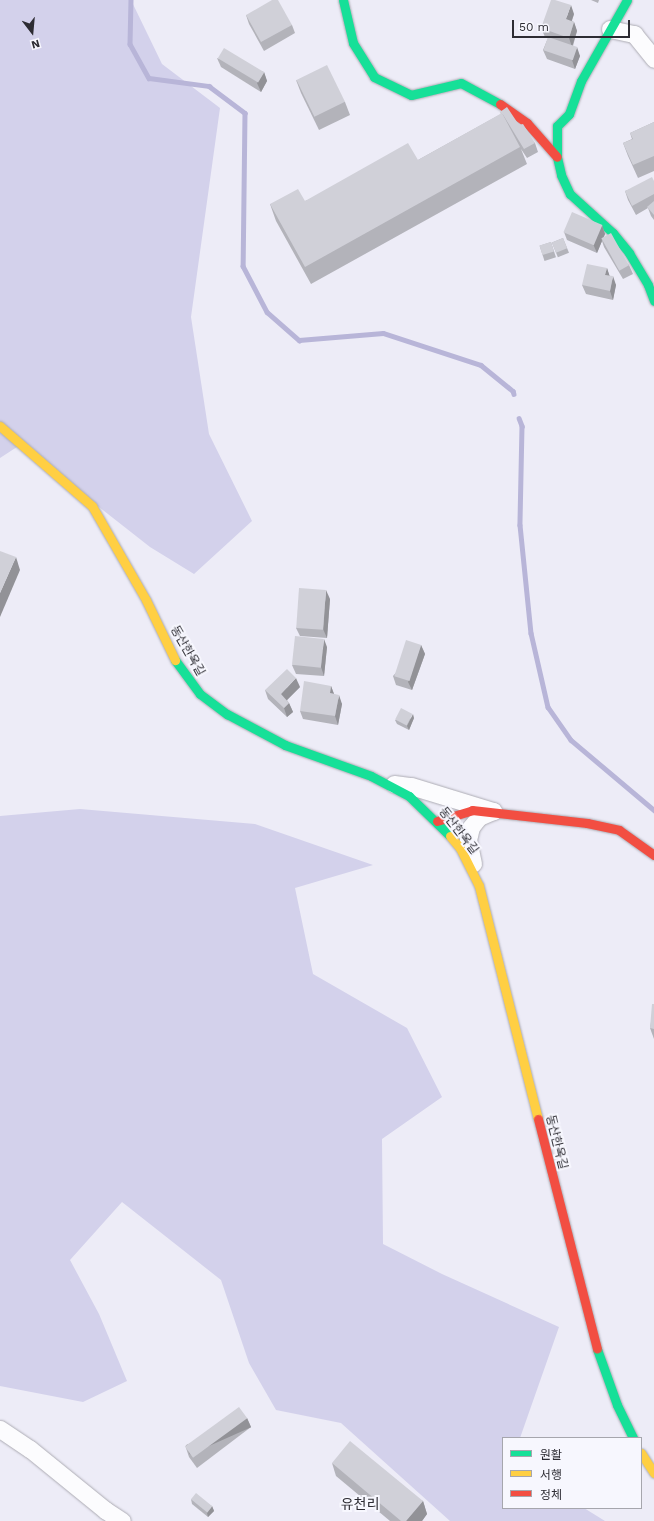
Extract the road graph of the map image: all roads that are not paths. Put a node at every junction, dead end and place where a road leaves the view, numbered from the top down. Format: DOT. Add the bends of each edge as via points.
graph roads {
  1 [pos="343,0"];
  2 [pos="627,0"];
  3 [pos="610,29"];
  4 [pos="654,59"];
  5 [pos="557,157"];
  6 [pos="654,301"];
  7 [pos="0,426"];
  8 [pos="384,782"];
  9 [pos="493,811"];
  10 [pos="438,822"];
  11 [pos="654,855"];
  12 [pos="479,886"];
  13 [pos="0,1429"];
  14 [pos="633,1437"];
  15 [pos="642,1455"];
  16 [pos="654,1473"];
  17 [pos="122,1521"];
  1 -- 5 [label="street" via="353,43 374,76 410,95 461,83 491,97 527,123"];
  2 -- 3 [label="street"];
  3 -- 4 [label="street" via="634,34"];
  3 -- 5 [label="street" via="581,81 569,114 557,126"];
  5 -- 6 [label="street" via="561,175 570,194 613,232 629,253 648,285"];
  7 -- 8 [label="street, 동산한옥길" via="92,506 146,600 173,657 200,694 253,730"];
  8 -- 9 [label="street" via="411,786"];
  8 -- 10 [label="street, 동산한옥길" via="409,796"];
  9 -- 10 [label="street" via="472,810"];
  9 -- 11 [label="street" via="609,827 628,834"];
  9 -- 12 [label="street" via="475,821 469,833 468,846"];
  10 -- 12 [label="street, 동산한옥길" via="460,848"];
  12 -- 14 [label="street, 동산한옥길" via="593,1339 617,1405"];
  13 -- 17 [label="street" via="30,1449"];
  15 -- 16 [label="street"];
}
